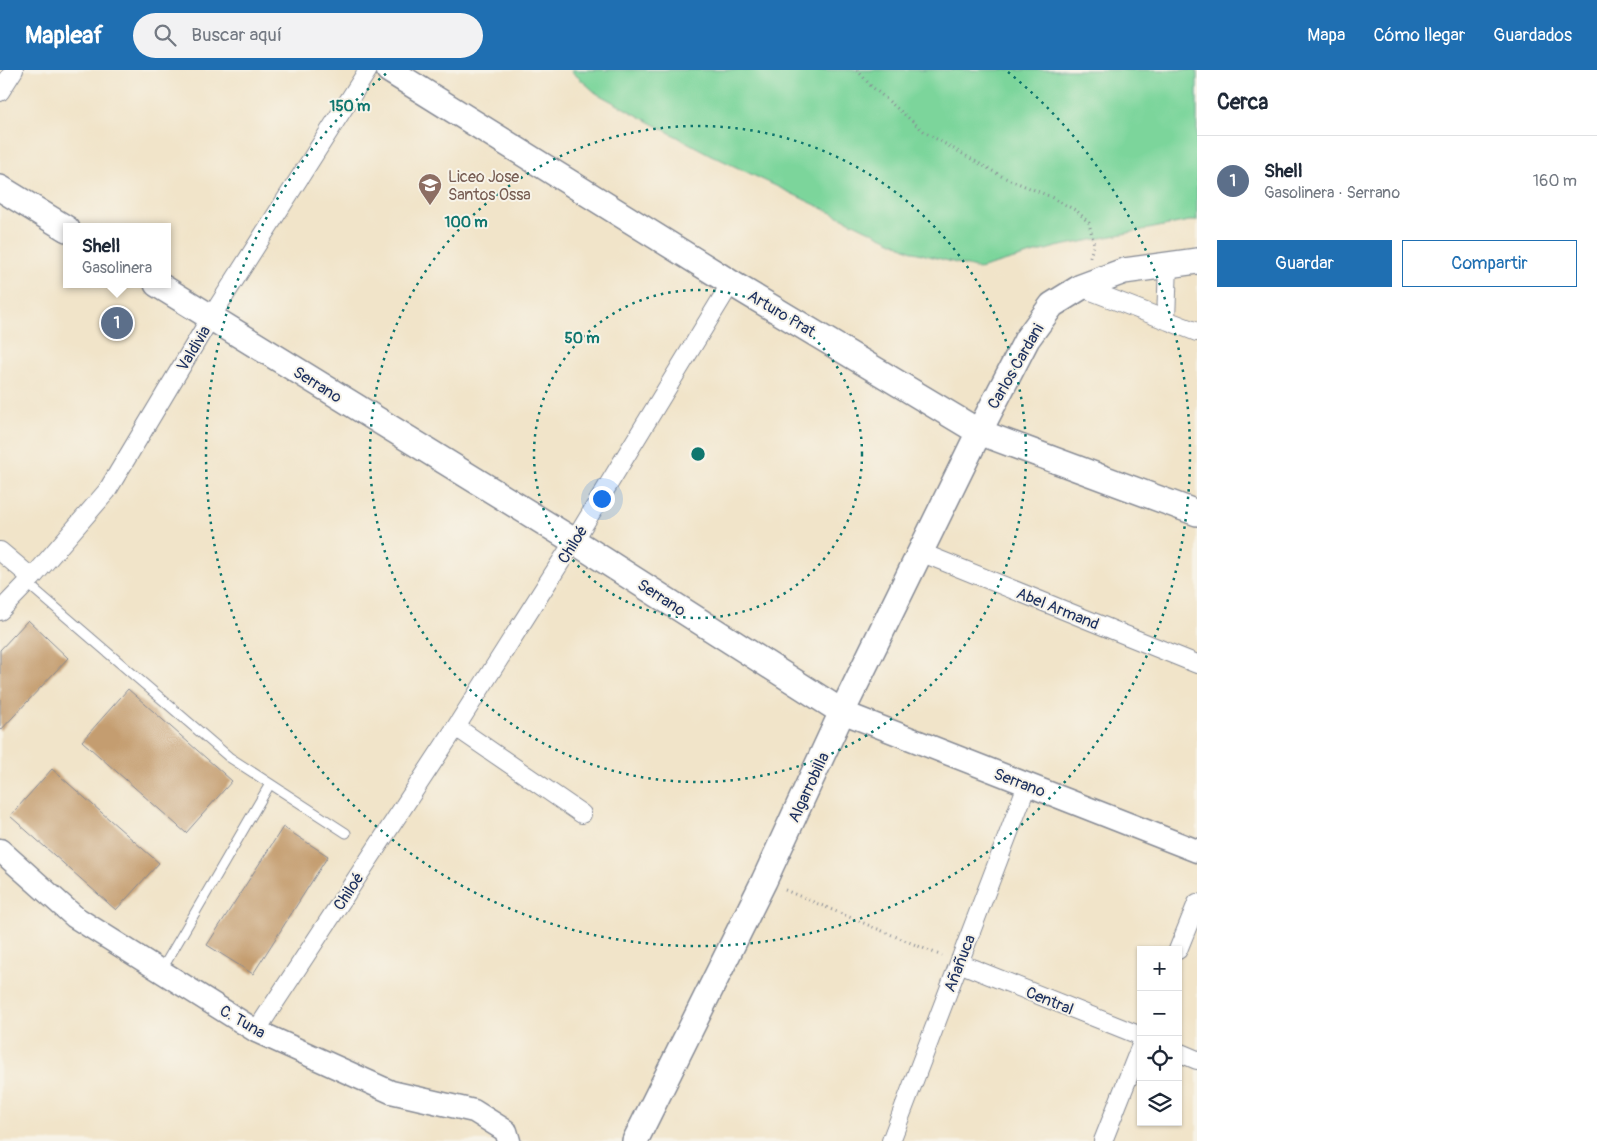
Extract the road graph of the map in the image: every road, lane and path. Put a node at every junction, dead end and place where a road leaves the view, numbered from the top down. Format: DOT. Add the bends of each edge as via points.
graph roads {
  1 [pos="14,70"];
  2 [pos="368,70"];
  3 [pos="389,70"];
  4 [pos="856,70"];
  5 [pos="0,92"];
  6 [pos="0,188"];
  7 [pos="63,227"];
  8 [pos="1197,261"];
  9 [pos="1168,264"];
  10 [pos="731,283"];
  11 [pos="1081,287"];
  12 [pos="163,288"];
  13 [pos="211,318"];
  14 [pos="1166,320"];
  15 [pos="1197,332"];
  16 [pos="979,432"];
  17 [pos="1197,513"];
  18 [pos="574,541"];
  19 [pos="0,551"];
  20 [pos="920,552"];
  21 [pos="30,580"];
  22 [pos="0,611"];
  23 [pos="1197,664"];
  24 [pos="842,712"];
  25 [pos="456,727"];
  26 [pos="270,784"];
  27 [pos="1028,785"];
  28 [pos="582,814"];
  29 [pos="346,833"];
  30 [pos="0,850"];
  31 [pos="1197,851"];
  32 [pos="764,881"];
  33 [pos="1197,903"];
  34 [pos="1180,946"];
  35 [pos="959,963"];
  36 [pos="161,971"];
  37 [pos="256,1031"];
  38 [pos="1137,1034"];
  39 [pos="1137,1054"];
  40 [pos="1182,1054"];
  41 [pos="1197,1060"];
  42 [pos="508,1141"];
  43 [pos="635,1141"];
  44 [pos="891,1141"];
  45 [pos="1102,1141"];
  1 -- 5 [label="street"];
  2 -- 13 [label="street, Valdivia"];
  3 -- 10 [label="main road, Arturo Prat"];
  4 -- 11 [label="path" via="926,133 1003,177 1077,211 1089,223 1094,244"];
  6 -- 7 [label="main road"];
  8 -- 9 [label="main road, Carlos Cardani"];
  9 -- 11 [label="main road, Carlos Cardani" via="1124,271"];
  9 -- 14 [label="street"];
  10 -- 16 [label="main road, Arturo Prat"];
  10 -- 18 [label="street, Chiloé"];
  11 -- 14 [label="street"];
  11 -- 16 [label="main road, Carlos Cardani" via="1052,306 1028,339"];
  12 -- 13 [label="main road, Serrano"];
  13 -- 18 [label="main road, Serrano"];
  13 -- 21 [label="street, Valdivia" via="107,492"];
  14 -- 15 [label="street"];
  16 -- 17 [label="main road, Arturo Prat"];
  16 -- 20 [label="main road, Algarrobilla"];
  18 -- 24 [label="main road, Serrano"];
  18 -- 25 [label="street, Chiloé"];
  19 -- 21 [label="street"];
  20 -- 23 [label="street, Abel Armand"];
  20 -- 24 [label="main road, Algarrobilla"];
  21 -- 22 [label="street, Valdivia"];
  21 -- 26 [label="lane" via="229,757"];
  24 -- 27 [label="street, Serrano"];
  24 -- 32 [label="main road, Algarrobilla"];
  25 -- 28 [label="street"];
  25 -- 37 [label="street, Chiloé"];
  26 -- 29 [label="lane"];
  26 -- 36 [label="lane"];
  27 -- 31 [label="street, Serrano"];
  27 -- 35 [label="street, Añañuca"];
  30 -- 36 [label="street, C. Tuna" via="75,916"];
  32 -- 35 [label="path"];
  32 -- 43 [label="main road, Algarrobilla"];
  33 -- 34 [label="street"];
  35 -- 38 [label="street, Central"];
  35 -- 44 [label="street, Añañuca"];
  36 -- 37 [label="street, C. Tuna"];
  37 -- 42 [label="street, C. Tuna" via="391,1092 474,1111 506,1131"];
  39 -- 45 [label="street"];
  40 -- 41 [label="street"];
}
